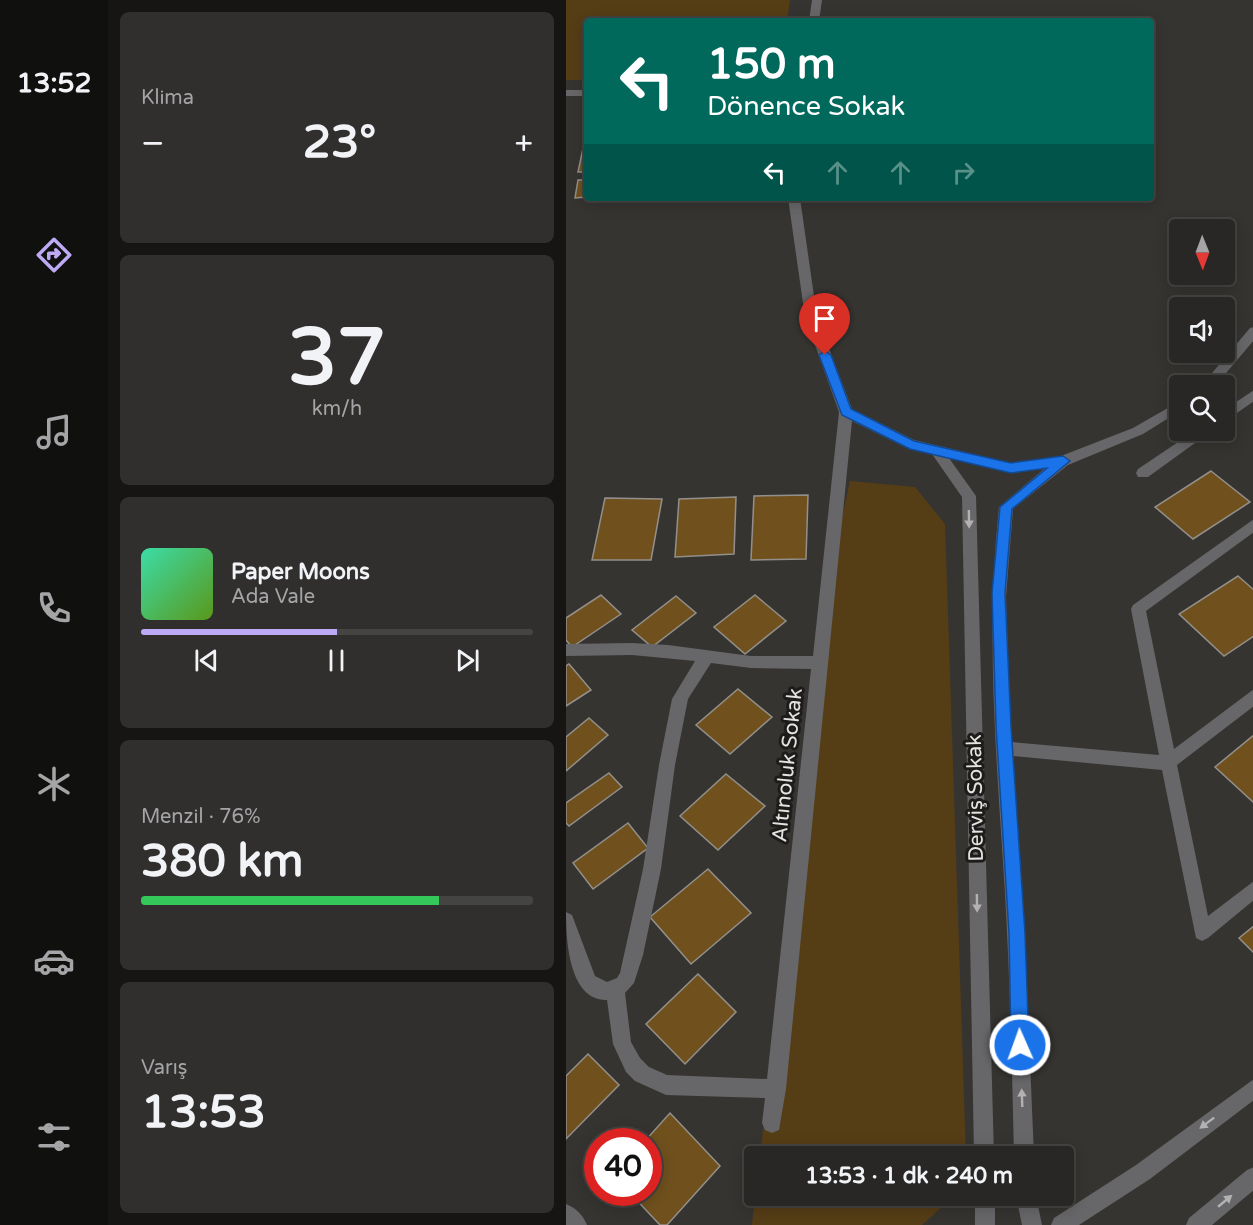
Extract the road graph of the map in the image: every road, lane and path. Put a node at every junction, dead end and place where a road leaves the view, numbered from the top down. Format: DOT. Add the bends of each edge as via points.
graph roads {
  1 [pos="817,0"];
  2 [pos="814,18"];
  3 [pos="566,93"];
  4 [pos="584,93"];
  5 [pos="794,201"];
  6 [pos="1253,331"];
  7 [pos="1216,375"];
  8 [pos="1253,394"];
  9 [pos="1235,408"];
  10 [pos="846,412"];
  11 [pos="1169,412"];
  12 [pos="1191,441"];
  13 [pos="936,450"];
  14 [pos="1063,461"];
  15 [pos="1143,473"];
  16 [pos="1253,524"];
  17 [pos="566,650"];
  18 [pos="707,657"];
  19 [pos="820,663"];
  20 [pos="1253,696"];
  21 [pos="1004,748"];
  22 [pos="1168,763"];
  23 [pos="1253,889"];
  24 [pos="566,921"];
  25 [pos="615,989"];
  26 [pos="1253,1088"];
  27 [pos="776,1089"];
  28 [pos="772,1123"];
  29 [pos="984,1146"];
  30 [pos="1024,1146"];
  31 [pos="1253,1177"];
  32 [pos="984,1206"];
  33 [pos="1028,1206"];
  34 [pos="566,1214"];
  35 [pos="577,1225"];
  36 [pos="985,1225"];
  37 [pos="1032,1225"];
  38 [pos="1061,1225"];
  39 [pos="1196,1225"];
  1 -- 2 [label="street"];
  3 -- 4 [label="street"];
  5 -- 10 [label="street" via="811,317"];
  6 -- 7 [label="street"];
  8 -- 9 [label="street"];
  10 -- 13 [label="street" via="910,444"];
  10 -- 19 [label="street, Altınoluk Sokak"];
  11 -- 14 [label="street" via="1138,431"];
  12 -- 15 [label="street"];
  13 -- 14 [label="street" via="1011,468"];
  13 -- 29 [label="street, Derviş Sokak, one-way" via="969,496"];
  14 -- 21 [label="street" via="1006,507 998,593"];
  16 -- 22 [label="street" via="1138,609"];
  17 -- 18 [label="street" via="632,649"];
  18 -- 19 [label="street"];
  18 -- 25 [label="street" via="680,699 634,955 628,976"];
  19 -- 27 [label="street, Altınoluk Sokak"];
  20 -- 22 [label="street"];
  21 -- 22 [label="street"];
  30 -- 21 [label="street, one-way" via="1017,933"];
  22 -- 23 [label="street" via="1202,932"];
  24 -- 25 [label="street" via="588,982 600,991"];
  25 -- 27 [label="street" via="622,1044 642,1074 666,1085"];
  26 -- 38 [label="street, one-way" via="1143,1172"];
  27 -- 28 [label="street, Altınoluk Sokak"];
  39 -- 31 [label="street, one-way"];
  32 -- 36 [label="street"];
  33 -- 37 [label="street"];
  34 -- 35 [label="street"];
}
